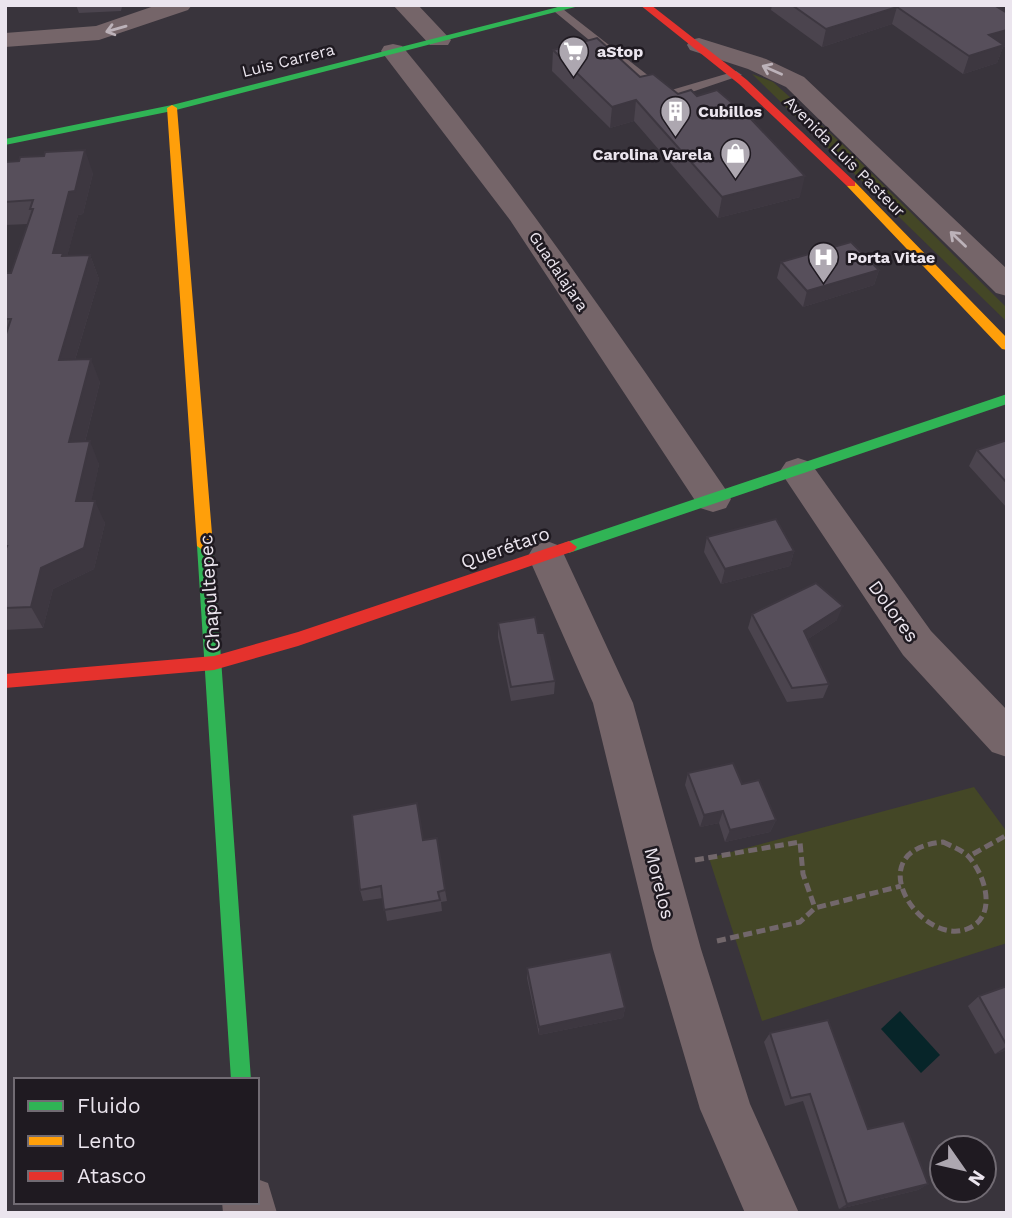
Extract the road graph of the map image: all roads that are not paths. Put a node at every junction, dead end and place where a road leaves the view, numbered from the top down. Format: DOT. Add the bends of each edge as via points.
graph roads {
  1 [pos="180,5"];
  2 [pos="405,5"];
  3 [pos="578,5"];
  4 [pos="645,5"];
  5 [pos="559,10"];
  6 [pos="5,40"];
  7 [pos="439,40"];
  8 [pos="699,45"];
  9 [pos="393,51"];
  10 [pos="736,75"];
  11 [pos="172,108"];
  12 [pos="5,142"];
  13 [pos="1007,286"];
  14 [pos="1007,346"];
  15 [pos="1007,399"];
  16 [pos="798,471"];
  17 [pos="713,499"];
  18 [pos="547,556"];
  19 [pos="214,663"];
  20 [pos="5,681"];
  21 [pos="1007,739"];
  22 [pos="241,1078"];
  23 [pos="772,1213"];
  1 -- 6 [label="street, one-way" via="99,33"];
  2 -- 7 [label="street"];
  3 -- 5 [label="street, Luis Carrera"];
  4 -- 8 [label="street, Avenida Luis Pasteur"];
  5 -- 7 [label="street, Luis Carrera"];
  5 -- 10 [label="lane" via="666,96"];
  7 -- 9 [label="street, Luis Carrera"];
  8 -- 10 [label="street, Avenida Luis Pasteur"];
  13 -- 8 [label="street, one-way" via="795,82"];
  9 -- 11 [label="street, Luis Carrera"];
  9 -- 17 [label="street, Guadalajara" via="458,128 526,222"];
  10 -- 14 [label="street, Avenida Luis Pasteur" via="826,160"];
  11 -- 12 [label="street, Luis Carrera"];
  11 -- 19 [label="street, Chapultepec"];
  15 -- 16 [label="street, Querétaro"];
  16 -- 17 [label="street, Querétaro"];
  16 -- 21 [label="street, Dolores" via="917,643"];
  17 -- 18 [label="street, Querétaro"];
  18 -- 19 [label="street, Querétaro"];
  18 -- 23 [label="street, Morelos" via="613,703 677,949 726,1109"];
  19 -- 20 [label="street, Querétaro"];
  19 -- 22 [label="street, Chapultepec"];
}
